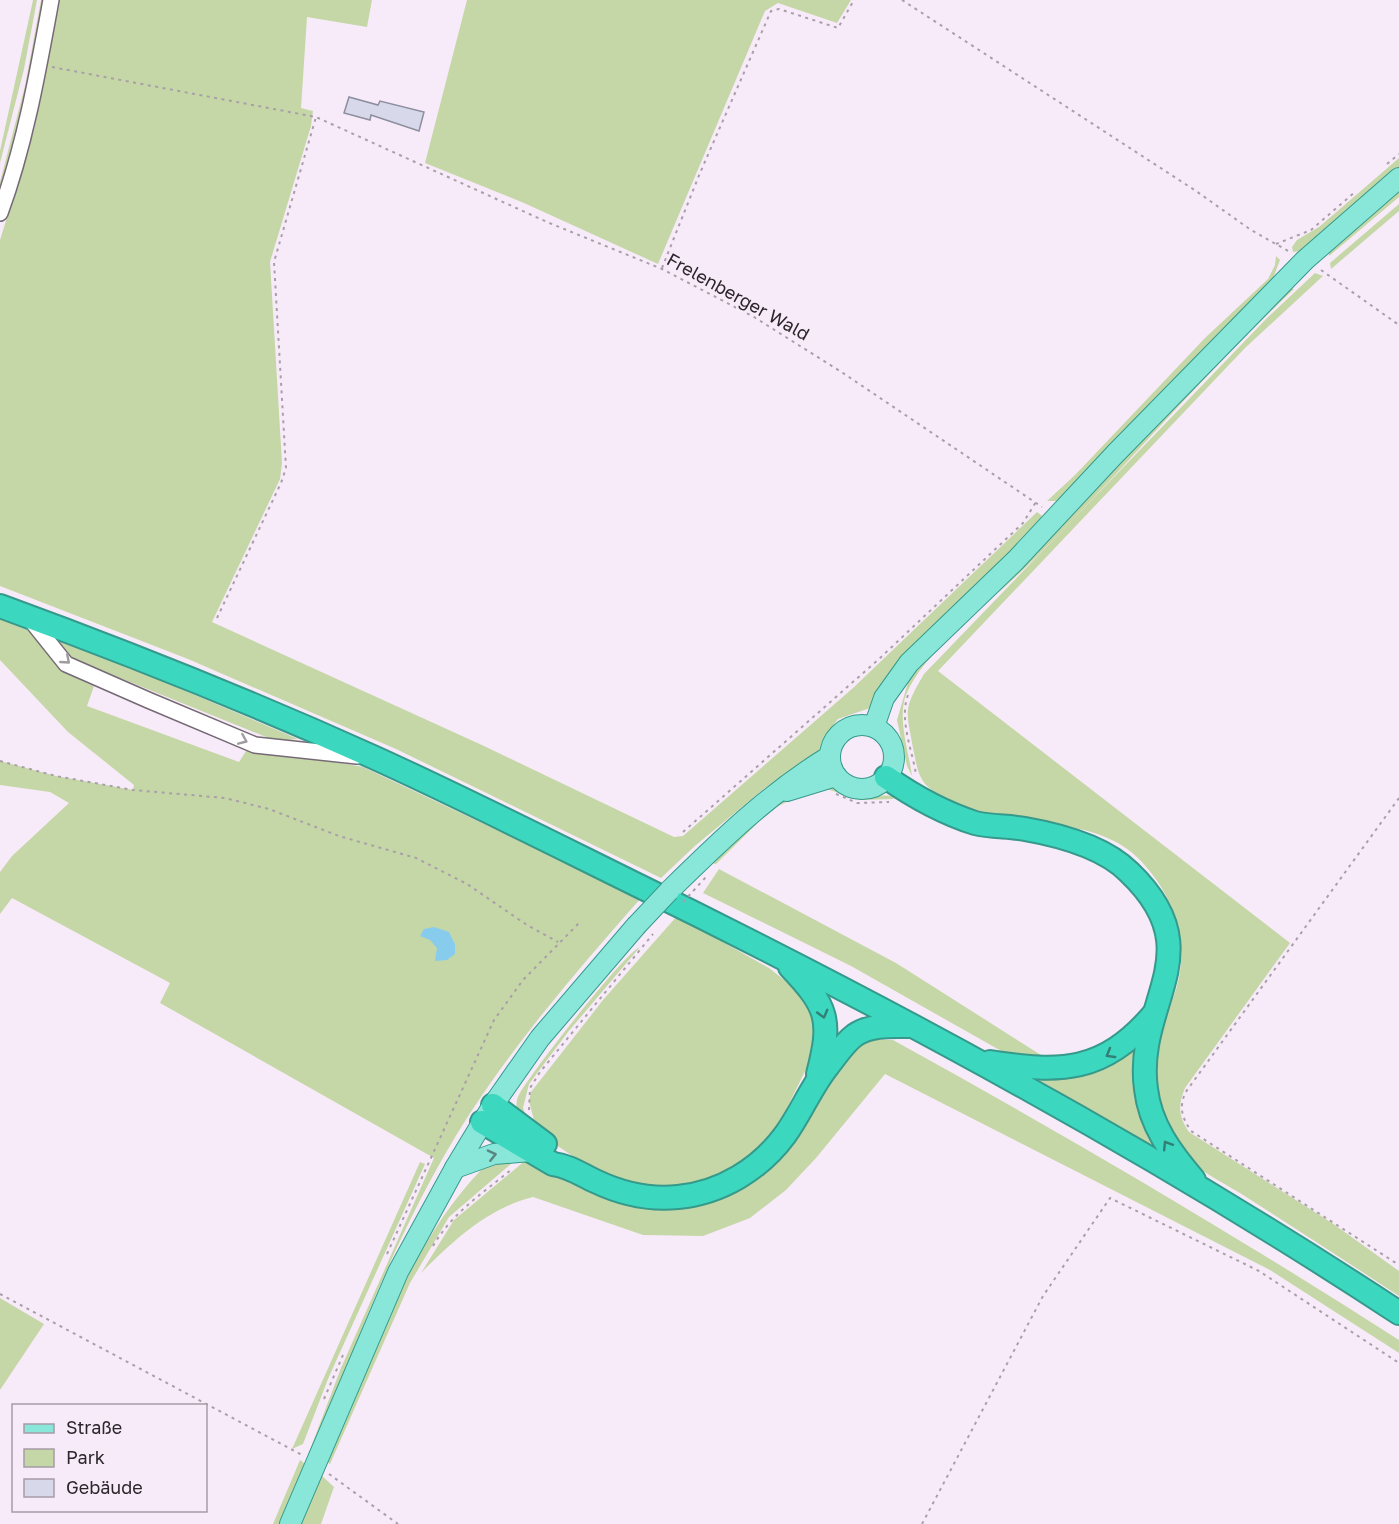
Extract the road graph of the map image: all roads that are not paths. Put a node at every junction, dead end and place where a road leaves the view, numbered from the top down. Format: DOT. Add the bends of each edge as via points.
graph roads {
  1 [pos="51,0"];
  2 [pos="1392,172"];
  3 [pos="0,213"];
  4 [pos="0,606"];
  5 [pos="28,616"];
  6 [pos="874,727"];
  7 [pos="830,756"];
  8 [pos="374,757"];
  9 [pos="896,783"];
  10 [pos="833,784"];
  11 [pos="771,796"];
  12 [pos="776,952"];
  13 [pos="1153,1016"];
  14 [pos="914,1026"];
  15 [pos="977,1060"];
  16 [pos="816,1081"];
  17 [pos="487,1113"];
  18 [pos="531,1151"];
  19 [pos="566,1166"];
  20 [pos="455,1168"];
  21 [pos="1202,1191"];
  22 [pos="1399,1313"];
  23 [pos="290,1524"];
  1 -- 3 [label="street" via="39,64"];
  2 -- 6 [label="main road" via="1056,518 909,663 884,698"];
  4 -- 5 [label="highway"];
  5 -- 8 [label="highway"];
  5 -- 8 [label="street, one-way" via="66,664 255,745"];
  6 -- 7 [label="main road" via="844,730"];
  6 -- 9 [label="main road" via="893,749"];
  7 -- 10 [label="main road"];
  7 -- 11 [label="main road"];
  8 -- 12 [label="highway"];
  9 -- 10 [label="main road" via="863,789"];
  9 -- 13 [label="highway" via="976,823 1026,829 1088,847 1128,870 1152,896 1169,944 1169,968"];
  10 -- 11 [label="main road"];
  11 -- 17 [label="main road, bridge" via="719,841 698,874 540,1038"];
  12 -- 14 [label="highway"];
  12 -- 16 [label="highway, one-way" via="820,1003 826,1042"];
  13 -- 15 [label="highway, one-way" via="1109,1055 1081,1066 1041,1069"];
  21 -- 13 [label="highway, one-way" via="1164,1140 1149,1108 1144,1076"];
  14 -- 15 [label="highway"];
  14 -- 16 [label="highway" via="869,1028 855,1035"];
  15 -- 21 [label="highway"];
  16 -- 19 [label="highway" via="785,1134 762,1162 702,1193 642,1198"];
  17 -- 18 [label="highway"];
  17 -- 19 [label="highway" via="562,1155"];
  17 -- 20 [label="main road"];
  18 -- 19 [label="highway" via="553,1164"];
  20 -- 18 [label="main road, one-way" via="494,1154"];
  20 -- 23 [label="main road" via="398,1272 309,1461"];
  21 -- 22 [label="highway"];
}
